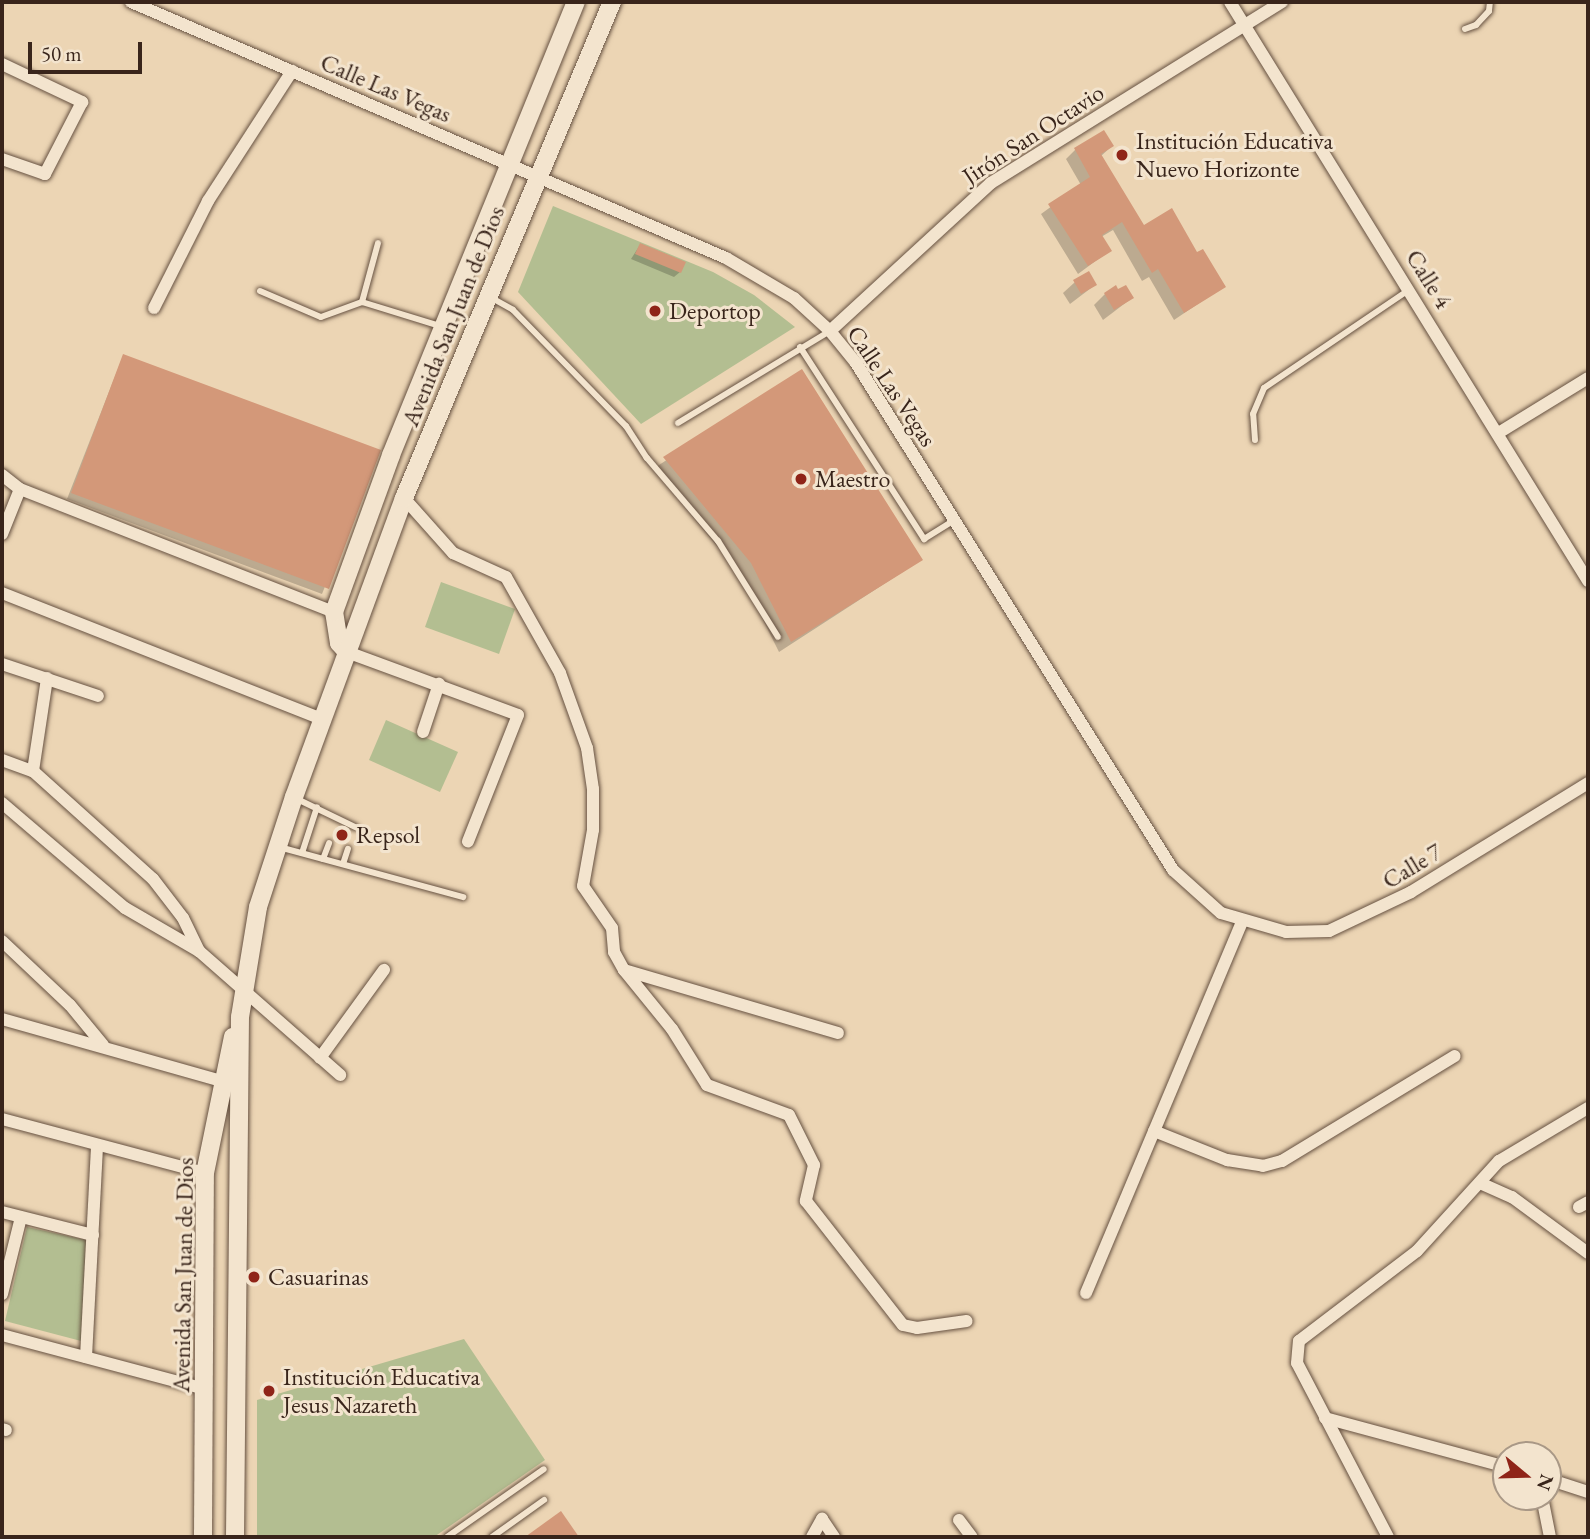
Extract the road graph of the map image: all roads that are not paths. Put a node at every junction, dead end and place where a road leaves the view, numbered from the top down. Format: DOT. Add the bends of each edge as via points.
graph roads {
  1 [pos="131,2"];
  2 [pos="576,2"];
  3 [pos="612,2"];
  4 [pos="1230,2"];
  5 [pos="1282,2"];
  6 [pos="1490,2"];
  7 [pos="1245,25"];
  8 [pos="1465,29"];
  9 [pos="2,64"];
  10 [pos="292,71"];
  11 [pos="2,159"];
  12 [pos="507,163"];
  13 [pos="537,176"];
  14 [pos="378,243"];
  15 [pos="1410,289"];
  16 [pos="260,291"];
  17 [pos="488,296"];
  18 [pos="362,302"];
  19 [pos="154,308"];
  20 [pos="442,327"];
  21 [pos="830,331"];
  22 [pos="800,346"];
  23 [pos="1588,377"];
  24 [pos="678,423"];
  25 [pos="1500,432"];
  26 [pos="1255,440"];
  27 [pos="2,475"];
  28 [pos="20,489"];
  29 [pos="404,498"];
  30 [pos="955,520"];
  31 [pos="2,534"];
  32 [pos="1588,581"];
  33 [pos="2,593"];
  34 [pos="334,612"];
  35 [pos="778,637"];
  36 [pos="347,652"];
  37 [pos="2,664"];
  38 [pos="47,678"];
  39 [pos="439,684"];
  40 [pos="98,696"];
  41 [pos="322,719"];
  42 [pos="423,733"];
  43 [pos="2,760"];
  44 [pos="33,771"];
  45 [pos="1587,787"];
  46 [pos="294,797"];
  47 [pos="2,803"];
  48 [pos="317,807"];
  49 [pos="355,827"];
  50 [pos="468,841"];
  51 [pos="329,843"];
  52 [pos="276,846"];
  53 [pos="348,849"];
  54 [pos="302,853"];
  55 [pos="323,859"];
  56 [pos="343,864"];
  57 [pos="463,897"];
  58 [pos="1242,922"];
  59 [pos="2,941"];
  60 [pos="199,951"];
  61 [pos="384,970"];
  62 [pos="624,970"];
  63 [pos="242,989"];
  64 [pos="240,1017"];
  65 [pos="2,1019"];
  66 [pos="838,1033"];
  67 [pos="104,1046"];
  68 [pos="1455,1056"];
  69 [pos="320,1058"];
  70 [pos="340,1075"];
  71 [pos="221,1081"];
  72 [pos="1588,1108"];
  73 [pos="2,1119"];
  74 [pos="1154,1131"];
  75 [pos="97,1146"];
  76 [pos="205,1173"];
  77 [pos="1480,1183"];
  78 [pos="2,1212"];
  79 [pos="21,1216"];
  80 [pos="93,1235"];
  81 [pos="1588,1253"];
  82 [pos="1086,1293"];
  83 [pos="2,1294"];
  84 [pos="967,1321"];
  85 [pos="2,1335"];
  86 [pos="86,1357"];
  87 [pos="205,1389"];
  88 [pos="1325,1418"];
  89 [pos="1492,1463"];
  90 [pos="544,1469"];
  91 [pos="1562,1484"];
  92 [pos="1588,1492"];
  93 [pos="544,1500"];
  94 [pos="1545,1511"];
  95 [pos="959,1520"];
  96 [pos="204,1537"];
  97 [pos="235,1537"];
  98 [pos="447,1537"];
  99 [pos="492,1537"];
  100 [pos="813,1537"];
  101 [pos="834,1537"];
  102 [pos="972,1537"];
  103 [pos="1388,1537"];
  104 [pos="1550,1537"];
  1 -- 10 [label="street, Calle Las Vegas"];
  2 -- 12 [label="main road, Avenida San Juan de Dios"];
  3 -- 13 [label="main road, Avenida San Juan de Dios"];
  4 -- 7 [label="street, Calle 4"];
  5 -- 7 [label="street, Jirón San Octavio"];
  6 -- 8 [label="lane" via="1489,11"];
  7 -- 15 [label="street, Calle 4"];
  7 -- 21 [label="street, Jirón San Octavio" via="991,183"];
  9 -- 11 [label="street" via="82,102 45,174"];
  10 -- 12 [label="street, Calle Las Vegas"];
  10 -- 19 [label="street" via="202,211"];
  12 -- 13 [label="street, Calle Las Vegas"];
  12 -- 20 [label="main road, Avenida San Juan de Dios"];
  13 -- 17 [label="main road, Avenida San Juan de Dios"];
  13 -- 21 [label="street, Calle Las Vegas" via="737,263 794,298"];
  14 -- 18 [label="lane"];
  15 -- 25 [label="street, Calle 4"];
  15 -- 26 [label="lane" via="1264,388 1253,414"];
  16 -- 18 [label="lane" via="321,317"];
  17 -- 29 [label="main road, Avenida San Juan de Dios"];
  17 -- 35 [label="lane" via="513,310 626,426 646,458 718,541"];
  18 -- 20 [label="lane"];
  20 -- 34 [label="main road, Avenida San Juan de Dios"];
  21 -- 22 [label="lane"];
  21 -- 30 [label="street, Calle Las Vegas" via="856,363"];
  22 -- 24 [label="lane"];
  22 -- 30 [label="lane" via="924,539"];
  23 -- 25 [label="street"];
  25 -- 32 [label="street, Calle 4"];
  27 -- 28 [label="street"];
  28 -- 31 [label="street"];
  28 -- 34 [label="street"];
  29 -- 36 [label="main road, Avenida San Juan de Dios"];
  29 -- 62 [label="street" via="453,553 506,577 560,673 587,748 593,789 593,830 583,886 612,928 614,952"];
  30 -- 58 [label="street, Calle Las Vegas" via="1173,870 1203,901"];
  33 -- 41 [label="street"];
  34 -- 36 [label="main road" via="340,643"];
  36 -- 39 [label="street"];
  36 -- 41 [label="main road, Avenida San Juan de Dios"];
  37 -- 38 [label="street"];
  38 -- 40 [label="street"];
  38 -- 44 [label="street"];
  39 -- 42 [label="street"];
  39 -- 50 [label="street" via="518,715"];
  41 -- 46 [label="main road, Avenida San Juan de Dios"];
  43 -- 44 [label="street"];
  44 -- 60 [label="street" via="153,879 183,918"];
  45 -- 58 [label="street, Calle 7" via="1370,915 1329,931 1286,932"];
  46 -- 48 [label="lane"];
  46 -- 52 [label="main road, Avenida San Juan de Dios"];
  47 -- 60 [label="street" via="125,908"];
  48 -- 49 [label="lane"];
  48 -- 54 [label="lane"];
  51 -- 55 [label="lane"];
  52 -- 54 [label="lane"];
  52 -- 63 [label="main road, Avenida San Juan de Dios"];
  53 -- 56 [label="lane"];
  54 -- 55 [label="lane"];
  55 -- 56 [label="lane"];
  56 -- 57 [label="lane"];
  58 -- 74 [label="street"];
  59 -- 67 [label="street" via="70,1005"];
  60 -- 63 [label="street"];
  61 -- 69 [label="street"];
  62 -- 66 [label="street"];
  62 -- 84 [label="street" via="673,1029 696,1074 707,1085 789,1115 814,1165 806,1201 903,1325 917,1328"];
  63 -- 64 [label="main road, Avenida San Juan de Dios"];
  63 -- 69 [label="street"];
  64 -- 71 [label="main road, Avenida San Juan de Dios"];
  64 -- 97 [label="main road, Avenida San Juan de Dios"];
  65 -- 67 [label="street"];
  67 -- 71 [label="street"];
  68 -- 74 [label="street" via="1282,1161 1263,1166 1237,1163"];
  69 -- 70 [label="street"];
  71 -- 76 [label="main road, Avenida San Juan de Dios"];
  72 -- 77 [label="street" via="1499,1161"];
  73 -- 75 [label="street"];
  74 -- 82 [label="street"];
  75 -- 76 [label="street"];
  75 -- 80 [label="street"];
  76 -- 87 [label="main road, Avenida San Juan de Dios"];
  77 -- 81 [label="street" via="1512,1197"];
  77 -- 88 [label="street" via="1417,1251 1299,1341 1297,1363"];
  78 -- 79 [label="street"];
  79 -- 80 [label="street"];
  79 -- 83 [label="street"];
  80 -- 86 [label="street"];
  85 -- 86 [label="street"];
  86 -- 87 [label="street"];
  87 -- 96 [label="main road, Avenida San Juan de Dios"];
  88 -- 89 [label="street"];
  88 -- 103 [label="street"];
  90 -- 98 [label="lane"];
  91 -- 92 [label="street"];
  93 -- 99 [label="lane"];
  94 -- 104 [label="street"];
  95 -- 102 [label="street"];
  100 -- 101 [label="street" via="822,1519"];
}
